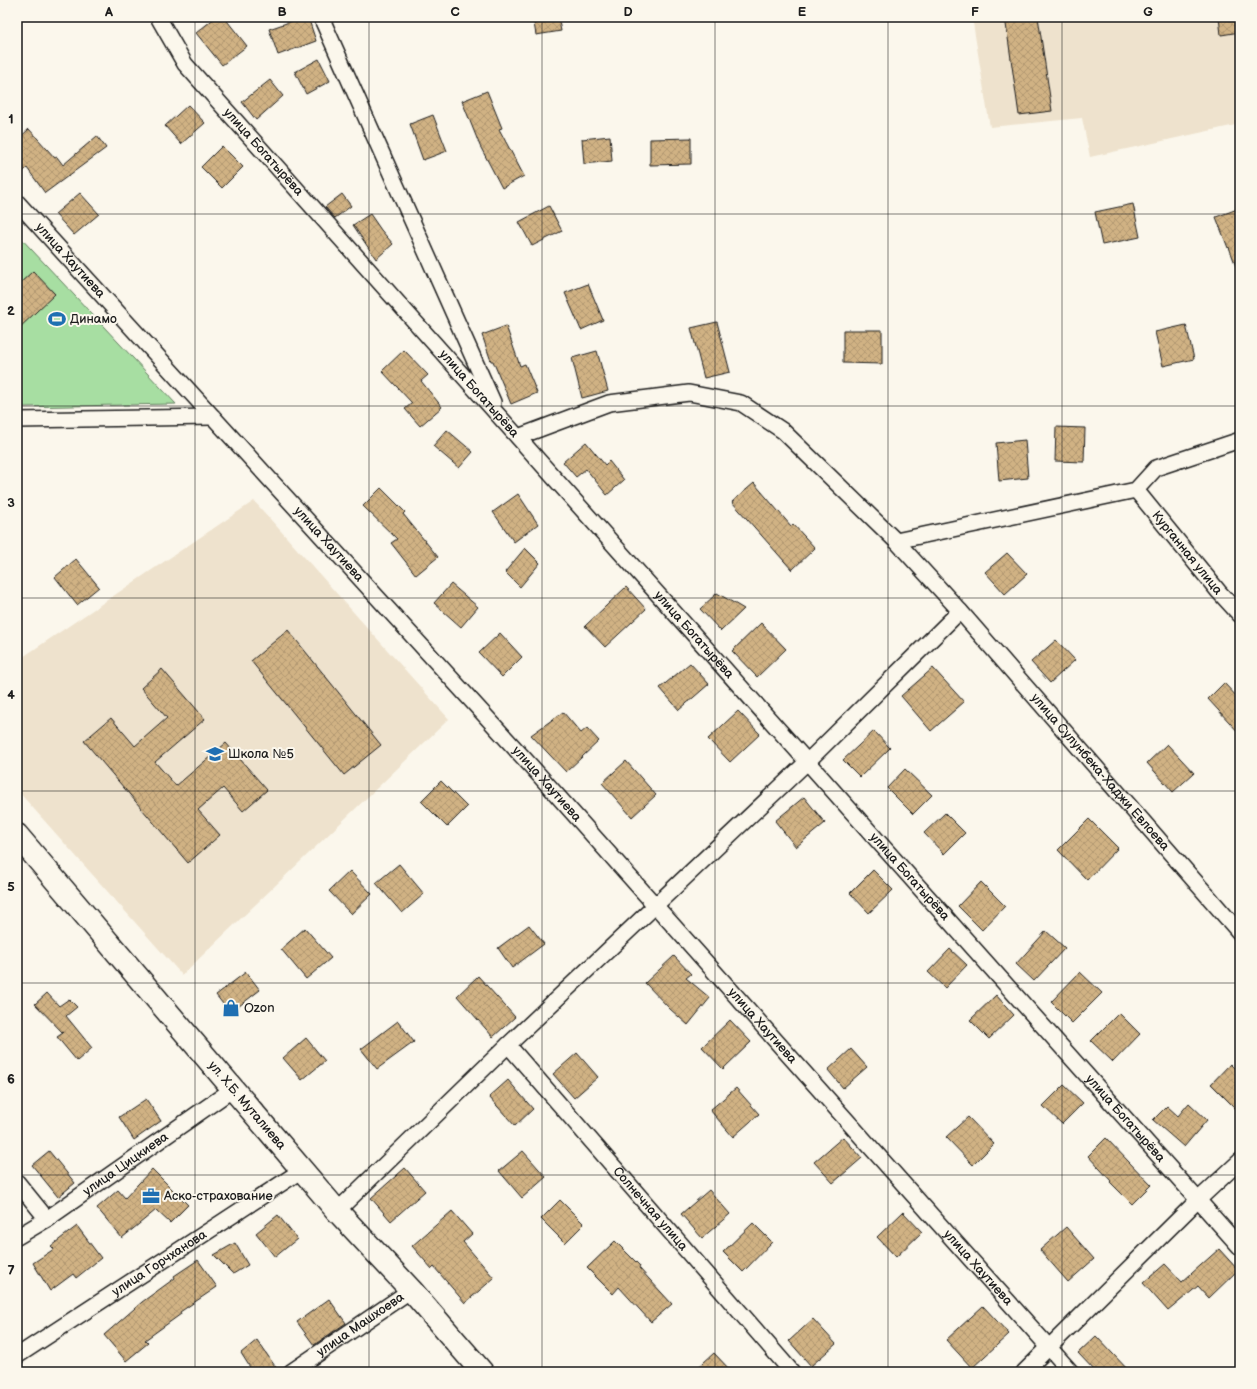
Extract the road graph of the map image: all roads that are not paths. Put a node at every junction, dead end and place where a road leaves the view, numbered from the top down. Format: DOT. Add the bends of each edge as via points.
graph roads {
  1 [pos="158,17"];
  2 [pos="321,17"];
  3 [pos="17,202"];
  4 [pos="500,416"];
  5 [pos="213,417"];
  6 [pos="17,420"];
  7 [pos="518,437"];
  8 [pos="1240,440"];
  9 [pos="1136,490"];
  10 [pos="896,542"];
  11 [pos="1220,592"];
  12 [pos="1240,600"];
  13 [pos="960,611"];
  14 [pos="1240,615"];
  15 [pos="807,762"];
  16 [pos="17,835"];
  17 [pos="655,905"];
  18 [pos="1240,933"];
  19 [pos="508,1046"];
  20 [pos="233,1089"];
  21 [pos="1240,1161"];
  22 [pos="302,1170"];
  23 [pos="17,1182"];
  24 [pos="1198,1200"];
  25 [pos="338,1211"];
  26 [pos="47,1219"];
  27 [pos="17,1237"];
  28 [pos="1240,1247"];
  29 [pos="411,1290"];
  30 [pos="1049,1347"];
  31 [pos="17,1356"];
  32 [pos="291,1372"];
  33 [pos="482,1372"];
  34 [pos="792,1372"];
  35 [pos="1024,1372"];
  36 [pos="1071,1372"];
  1 -- 4 [label="street, улица Богатырёва" via="185,64"];
  2 -- 4 [label="street"];
  3 -- 5 [label="street, улица Хаутиева"];
  4 -- 7 [label="street, улица Богатырёва"];
  5 -- 6 [label="street"];
  5 -- 17 [label="street, улица Хаутиева"];
  7 -- 10 [label="street, улица Сулунбека-Хаджи Евлоева" via="609,403 689,393 741,403 783,431"];
  7 -- 15 [label="street, улица Богатырёва"];
  8 -- 9 [label="street" via="1156,468"];
  9 -- 10 [label="street"];
  9 -- 11 [label="street, Курганная улица"];
  10 -- 13 [label="street, улица Сулунбека-Хаджи Евлоева"];
  11 -- 12 [label="street"];
  11 -- 14 [label="street, Курганная улица"];
  13 -- 15 [label="street"];
  13 -- 18 [label="street, улица Сулунбека-Хаджи Евлоева"];
  15 -- 17 [label="street"];
  15 -- 24 [label="street, улица Богатырёва"];
  16 -- 20 [label="main road, ул. Х.Б. Муталиева"];
  17 -- 19 [label="street"];
  17 -- 30 [label="street, улица Хаутиева"];
  19 -- 25 [label="street"];
  19 -- 34 [label="street, Солнечная улица"];
  20 -- 22 [label="main road, ул. Х.Б. Муталиева"];
  20 -- 26 [label="street, улица Цицкиева"];
  21 -- 24 [label="street"];
  22 -- 25 [label="main road, ул. Х.Б. Муталиева"];
  22 -- 31 [label="street, улица Горчханова"];
  23 -- 26 [label="street"];
  24 -- 28 [label="street, улица Богатырёва"];
  24 -- 30 [label="street"];
  25 -- 29 [label="main road, ул. Х.Б. Муталиева"];
  26 -- 27 [label="street, улица Цицкиева"];
  29 -- 32 [label="street, улица Машхоева"];
  29 -- 33 [label="main road, ул. Х.Б. Муталиева"];
  30 -- 35 [label="street"];
  30 -- 36 [label="street, улица Хаутиева"];
}
